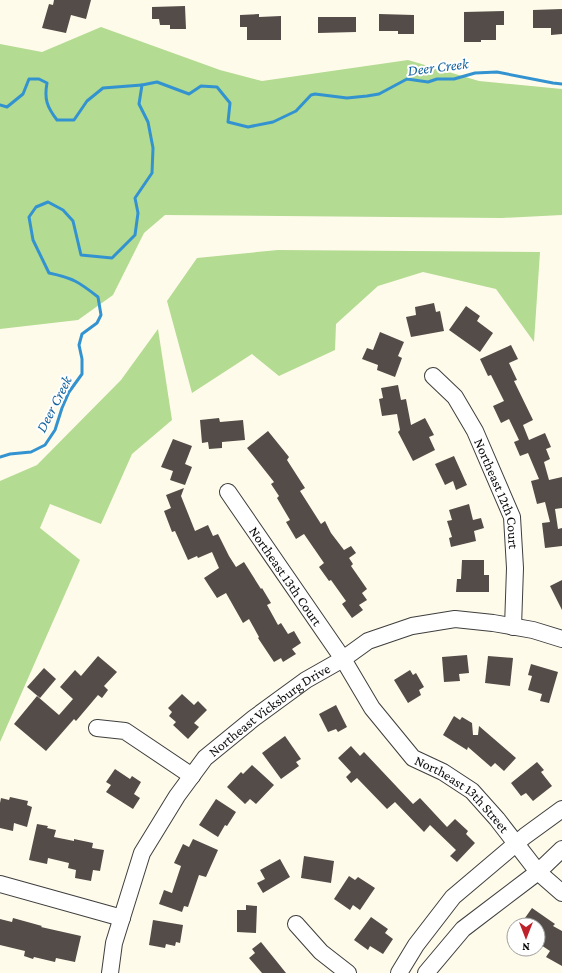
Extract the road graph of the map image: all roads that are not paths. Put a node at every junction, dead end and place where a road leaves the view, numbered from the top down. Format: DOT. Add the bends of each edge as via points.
graph roads {
  1 [pos="434,376"];
  2 [pos="228,492"];
  3 [pos="513,626"];
  4 [pos="562,639"];
  5 [pos="343,659"];
  6 [pos="97,728"];
  7 [pos="192,776"];
  8 [pos="562,809"];
  9 [pos="516,843"];
  10 [pos="562,849"];
  11 [pos="538,872"];
  12 [pos="0,884"];
  13 [pos="562,893"];
  14 [pos="122,918"];
  15 [pos="296,924"];
  16 [pos="110,973"];
  17 [pos="348,973"];
  18 [pos="399,973"];
  19 [pos="426,973"];
  1 -- 3 [label="street, Northeast 12th Court" via="455,397 475,431 512,516 515,568"];
  2 -- 5 [label="street, Northeast 13th Court"];
  3 -- 4 [label="street, Northeast Vicksburg Drive"];
  3 -- 5 [label="street, Northeast Vicksburg Drive" via="455,619 412,626 368,641"];
  5 -- 7 [label="street, Northeast Vicksburg Drive" via="306,680 254,718 205,758"];
  5 -- 9 [label="street, Northeast 13th Street" via="372,708 413,758 443,772 472,791"];
  6 -- 7 [label="street" via="125,731"];
  7 -- 14 [label="street, Northeast Vicksburg Drive" via="142,853"];
  8 -- 9 [label="street"];
  9 -- 11 [label="street, Northeast 13th Street"];
  9 -- 18 [label="street" via="453,897 416,945"];
  10 -- 11 [label="street"];
  11 -- 13 [label="street"];
  11 -- 19 [label="street" via="463,928"];
  12 -- 14 [label="street"];
  14 -- 16 [label="street, Northeast Vicksburg Drive" via="114,943"];
  15 -- 17 [label="street" via="321,952"];
}
